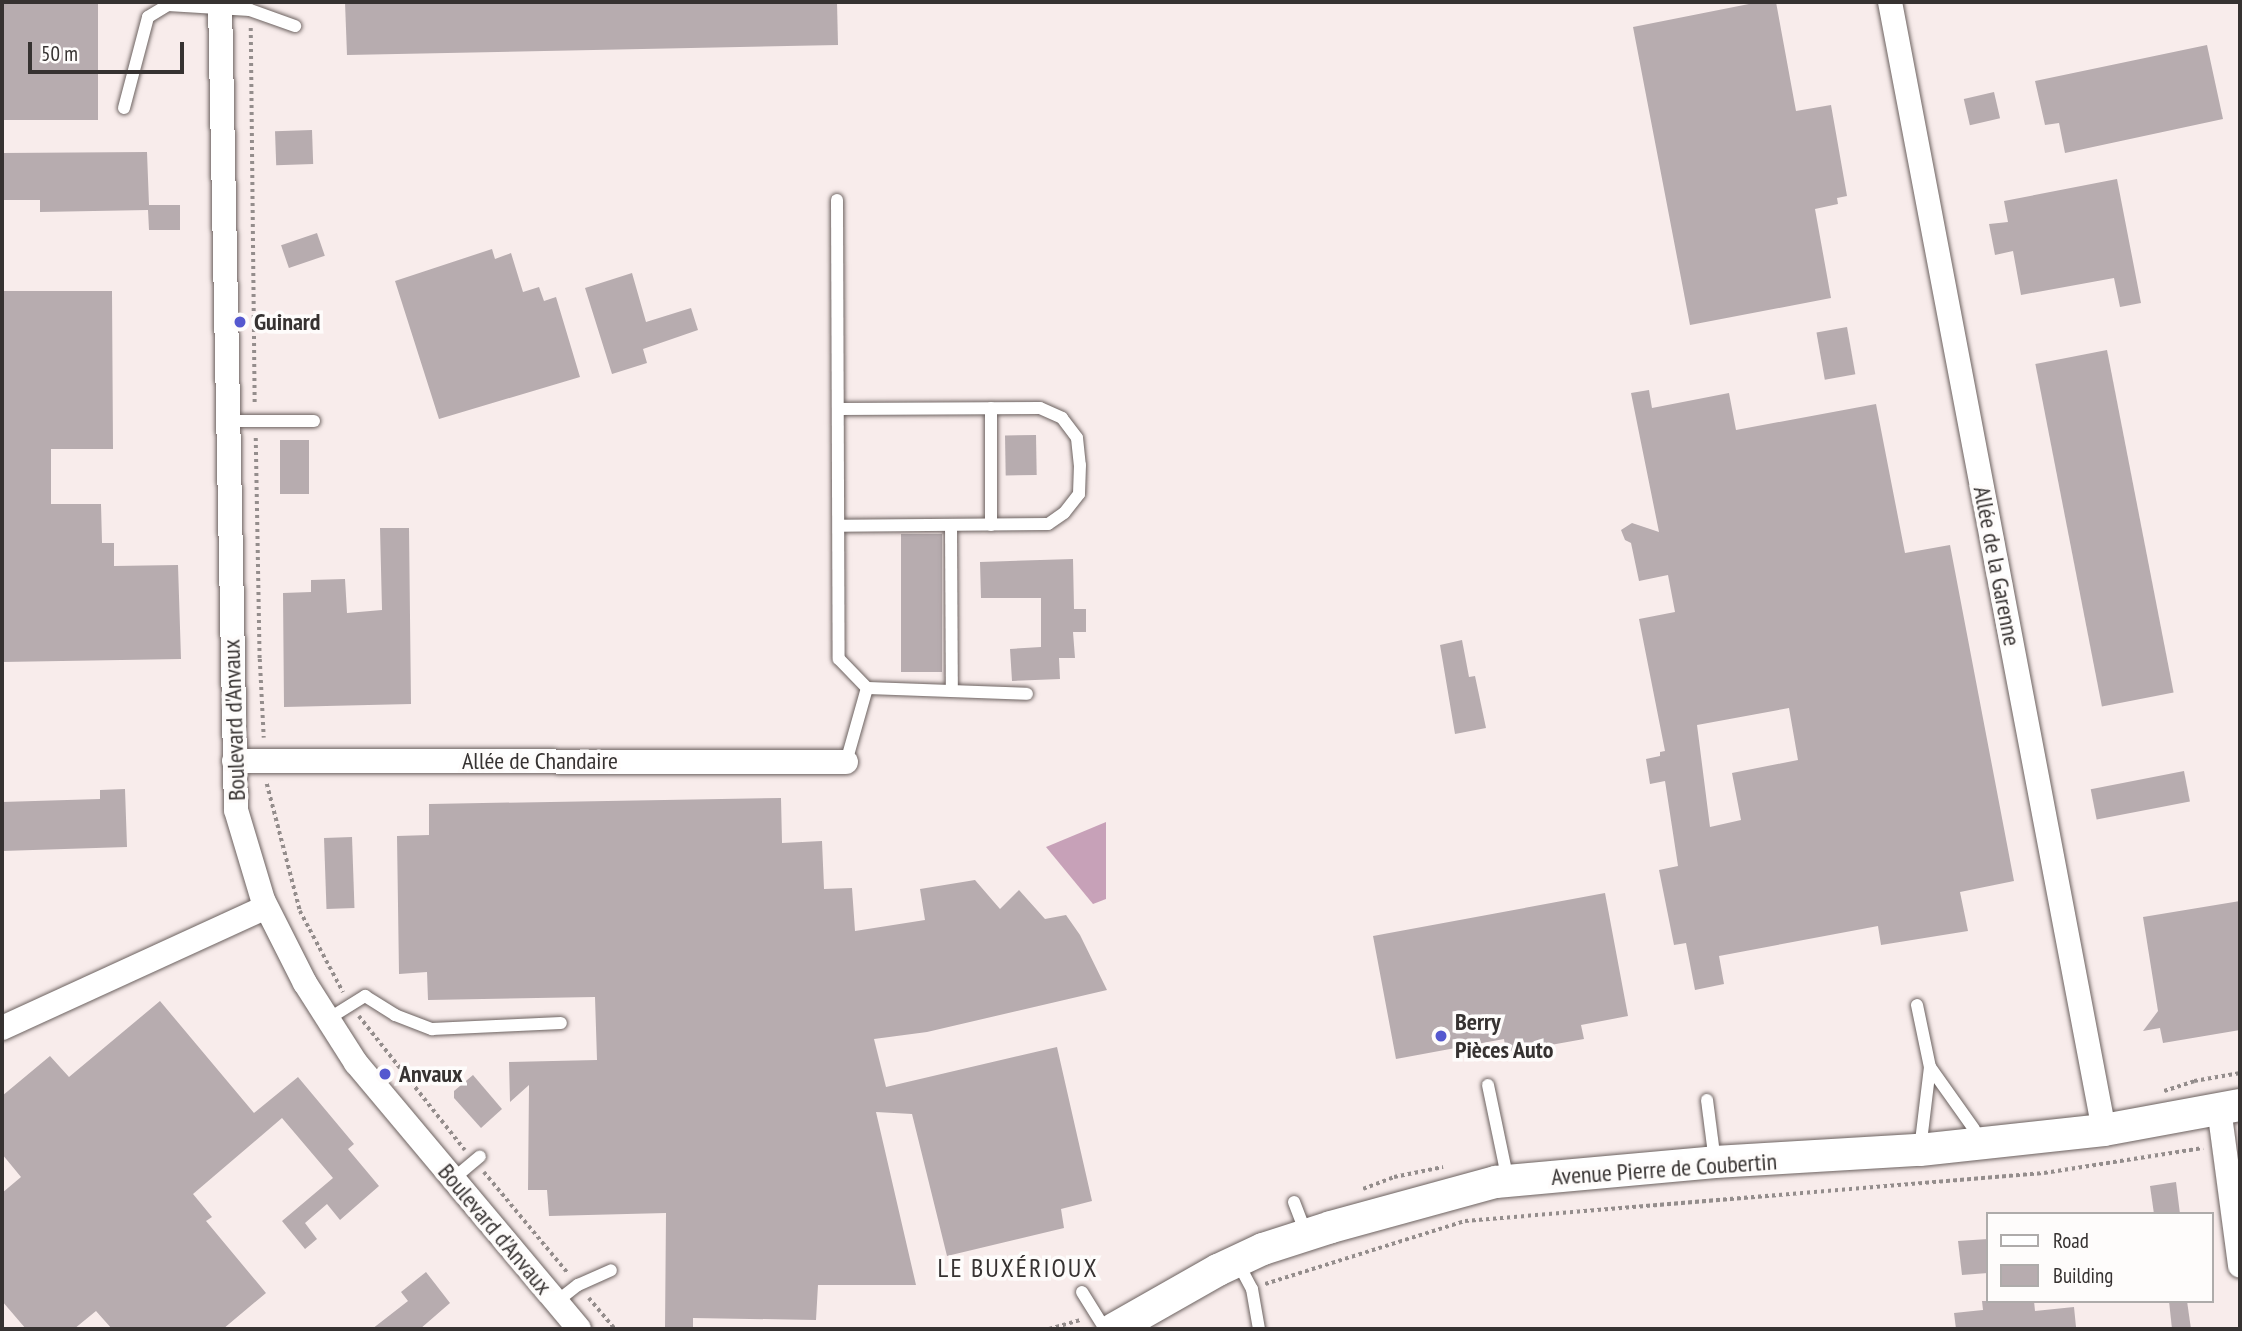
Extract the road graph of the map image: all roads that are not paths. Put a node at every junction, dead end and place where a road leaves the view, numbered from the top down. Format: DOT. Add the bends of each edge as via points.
graph roads {
  1 [pos="1891,2"];
  2 [pos="220,4"];
  3 [pos="295,26"];
  4 [pos="124,108"];
  5 [pos="837,200"];
  6 [pos="991,408"];
  7 [pos="838,409"];
  8 [pos="227,421"];
  9 [pos="314,421"];
  10 [pos="951,525"];
  11 [pos="991,525"];
  12 [pos="839,526"];
  13 [pos="867,688"];
  14 [pos="952,691"];
  15 [pos="1027,694"];
  16 [pos="234,761"];
  17 [pos="846,762"];
  18 [pos="267,907"];
  19 [pos="1917,1005"];
  20 [pos="328,1019"];
  21 [pos="561,1023"];
  22 [pos="2,1028"];
  23 [pos="1930,1067"];
  24 [pos="1488,1085"];
  25 [pos="1707,1100"];
  26 [pos="2229,1107"];
  27 [pos="1974,1129"];
  28 [pos="2104,1130"];
  29 [pos="1920,1150"];
  30 [pos="477,1159"];
  31 [pos="1715,1162"];
  32 [pos="453,1179"];
  33 [pos="1508,1181"];
  34 [pos="1294,1202"];
  35 [pos="1306,1235"];
  36 [pos="1237,1261"];
  37 [pos="2240,1262"];
  38 [pos="611,1270"];
  39 [pos="1082,1292"];
  40 [pos="556,1302"];
  41 [pos="579,1329"];
  42 [pos="1104,1329"];
  43 [pos="1114,1329"];
  44 [pos="1259,1329"];
  1 -- 28 [label="street, Allée de la Garenne"];
  2 -- 3 [label="lane"];
  2 -- 4 [label="lane" via="168,5 148,17"];
  2 -- 8 [label="street, Boulevard d'Anvaux"];
  5 -- 7 [label="lane"];
  6 -- 7 [label="lane"];
  6 -- 11 [label="lane"];
  6 -- 11 [label="lane" via="1040,408 1062,418 1077,438 1080,465 1079,494 1048,524"];
  7 -- 12 [label="lane"];
  8 -- 9 [label="lane"];
  8 -- 16 [label="street, Boulevard d'Anvaux"];
  10 -- 11 [label="lane"];
  10 -- 12 [label="lane"];
  10 -- 14 [label="lane"];
  12 -- 13 [label="lane" via="839,659"];
  13 -- 14 [label="lane"];
  13 -- 17 [label="lane"];
  14 -- 15 [label="lane"];
  16 -- 17 [label="street, Allée de Chandaire"];
  16 -- 18 [label="street, Boulevard d'Anvaux" via="236,810"];
  18 -- 20 [label="street, Boulevard d'Anvaux"];
  18 -- 22 [label="street"];
  19 -- 23 [label="lane"];
  20 -- 21 [label="lane" via="365,996 395,1016 432,1028"];
  20 -- 32 [label="street, Boulevard d'Anvaux" via="356,1063"];
  23 -- 27 [label="lane"];
  23 -- 29 [label="lane"];
  24 -- 33 [label="lane"];
  25 -- 31 [label="lane"];
  26 -- 28 [label="street, Avenue Pierre de Coubertin"];
  26 -- 37 [label="street" via="2224,1143"];
  28 -- 29 [label="street, Avenue Pierre de Coubertin"];
  29 -- 31 [label="street, Avenue Pierre de Coubertin"];
  30 -- 32 [label="lane"];
  31 -- 33 [label="street, Avenue Pierre de Coubertin"];
  32 -- 40 [label="street, Boulevard d'Anvaux"];
  33 -- 35 [label="street, Avenue Pierre de Coubertin"];
  34 -- 35 [label="lane"];
  35 -- 36 [label="street, Avenue Pierre de Coubertin"];
  36 -- 43 [label="street, Avenue Pierre de Coubertin"];
  36 -- 44 [label="lane" via="1252,1289"];
  38 -- 40 [label="lane" via="578,1285"];
  39 -- 42 [label="lane"];
  40 -- 41 [label="street, Boulevard d'Anvaux"];
}
